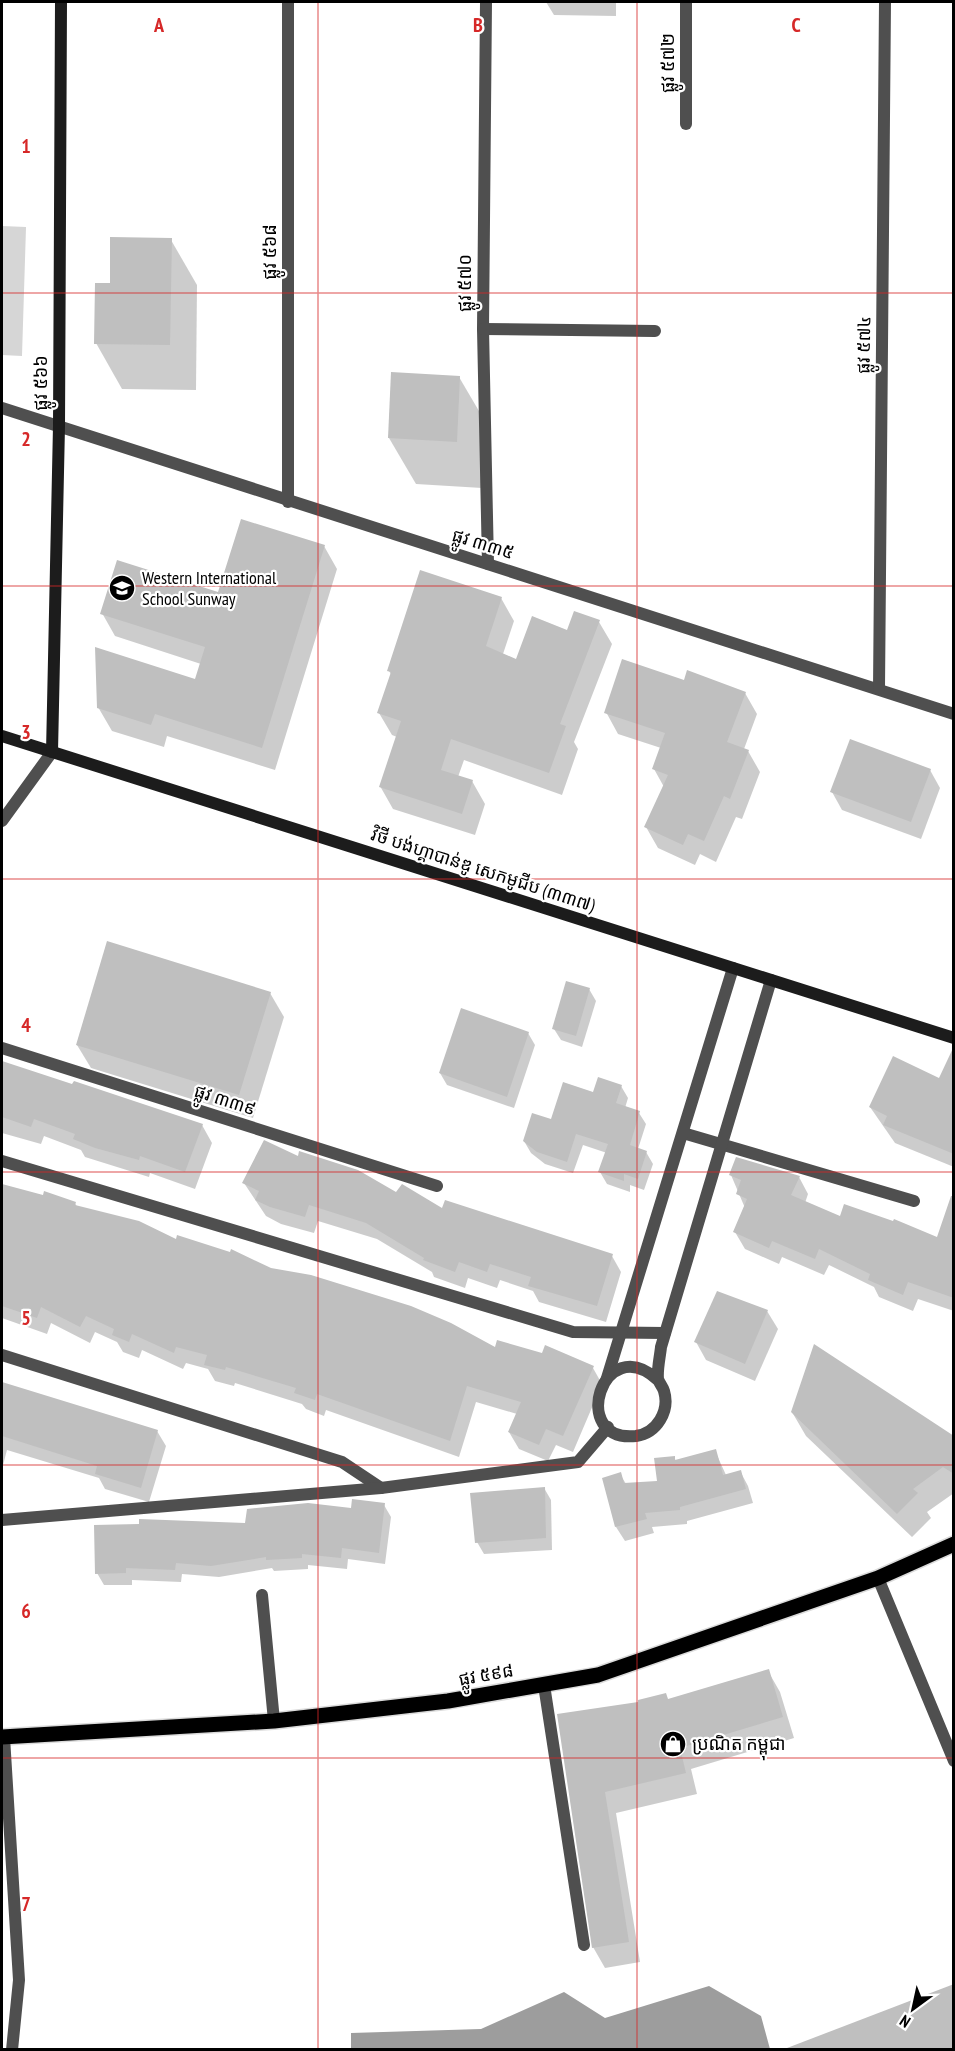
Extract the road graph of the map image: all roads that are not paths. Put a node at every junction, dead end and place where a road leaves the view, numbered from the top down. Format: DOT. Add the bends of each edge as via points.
graph roads {
  1 [pos="62,2"];
  2 [pos="288,2"];
  3 [pos="486,2"];
  4 [pos="686,2"];
  5 [pos="885,2"];
  6 [pos="686,124"];
  7 [pos="483,329"];
  8 [pos="655,331"];
  9 [pos="2,408"];
  10 [pos="59,426"];
  11 [pos="288,502"];
  12 [pos="488,564"];
  13 [pos="879,689"];
  14 [pos="954,714"];
  15 [pos="2,736"];
  16 [pos="52,752"];
  17 [pos="2,821"];
  18 [pos="734,968"];
  19 [pos="771,980"];
  20 [pos="954,1038"];
  21 [pos="2,1048"];
  22 [pos="683,1133"];
  23 [pos="722,1145"];
  24 [pos="2,1161"];
  25 [pos="437,1186"];
  26 [pos="914,1201"];
  27 [pos="622,1332"];
  28 [pos="665,1332"];
  29 [pos="2,1355"];
  30 [pos="607,1378"];
  31 [pos="658,1380"];
  32 [pos="608,1427"];
  33 [pos="381,1488"];
  34 [pos="2,1520"];
  35 [pos="954,1544"];
  36 [pos="878,1578"];
  37 [pos="262,1595"];
  38 [pos="544,1685"];
  39 [pos="274,1721"];
  40 [pos="3,1737"];
  41 [pos="954,1761"];
  42 [pos="7,1903"];
  43 [pos="584,1945"];
  44 [pos="7,2033"];
  45 [pos="12,2049"];
  1 -- 10 [label="street, ផ្លូវ ៥៦៦"];
  2 -- 11 [label="street, ផ្លូវ ៥៦៨"];
  3 -- 7 [label="street, ផ្លូវ ៥៧០"];
  4 -- 6 [label="street, ផ្លូវ ៥៧២"];
  5 -- 13 [label="street, ផ្លូវ ៥៧៤"];
  7 -- 8 [label="street"];
  7 -- 12 [label="street, ផ្លូវ ៥៧០"];
  9 -- 10 [label="street, ផ្លូវ ៣៣៥"];
  10 -- 11 [label="street, ផ្លូវ ៣៣៥"];
  10 -- 16 [label="street, ផ្លូវ ៥៦៦"];
  11 -- 12 [label="street, ផ្លូវ ៣៣៥"];
  12 -- 13 [label="street, ផ្លូវ ៣៣៥"];
  13 -- 14 [label="street, ផ្លូវ ៣៣៥"];
  15 -- 16 [label="street, វិថី បង់ហ្គាបាន់ឌូ សេកមូជីប (៣៣៧)"];
  16 -- 17 [label="street"];
  16 -- 18 [label="street, វិថី បង់ហ្គាបាន់ឌូ សេកមូជីប (៣៣៧)"];
  18 -- 19 [label="street, វិថី បង់ហ្គាបាន់ឌូ សេកមូជីប (៣៣៧)"];
  18 -- 22 [label="street"];
  19 -- 20 [label="street, វិថី បង់ហ្គាបាន់ឌូ សេកមូជីប (៣៣៧)"];
  19 -- 23 [label="street"];
  21 -- 25 [label="street, ផ្លូវ ៣៣៩"];
  22 -- 23 [label="street"];
  22 -- 27 [label="street"];
  23 -- 26 [label="street"];
  23 -- 28 [label="street"];
  24 -- 27 [label="street" via="573,1332"];
  27 -- 28 [label="street"];
  27 -- 30 [label="street"];
  28 -- 31 [label="street"];
  29 -- 33 [label="street" via="342,1462"];
  30 -- 31 [label="street" via="624,1368 633,1368"];
  30 -- 32 [label="street" via="600,1386 597,1408"];
  31 -- 32 [label="street" via="664,1390 664,1413 651,1431 628,1436"];
  32 -- 33 [label="street" via="578,1462"];
  33 -- 34 [label="street"];
  35 -- 36 [label="main road, ផ្លូវ ៥៩៨"];
  36 -- 38 [label="main road, ផ្លូវ ៥៩៨" via="598,1675"];
  36 -- 41 [label="street"];
  37 -- 39 [label="street"];
  38 -- 39 [label="main road, ផ្លូវ ៥៩៨" via="448,1701"];
  38 -- 43 [label="street"];
  39 -- 40 [label="main road, ផ្លូវ ៥៩៨"];
  40 -- 42 [label="street"];
  42 -- 44 [label="street" via="19,1980"];
  44 -- 45 [label="street"];
}
